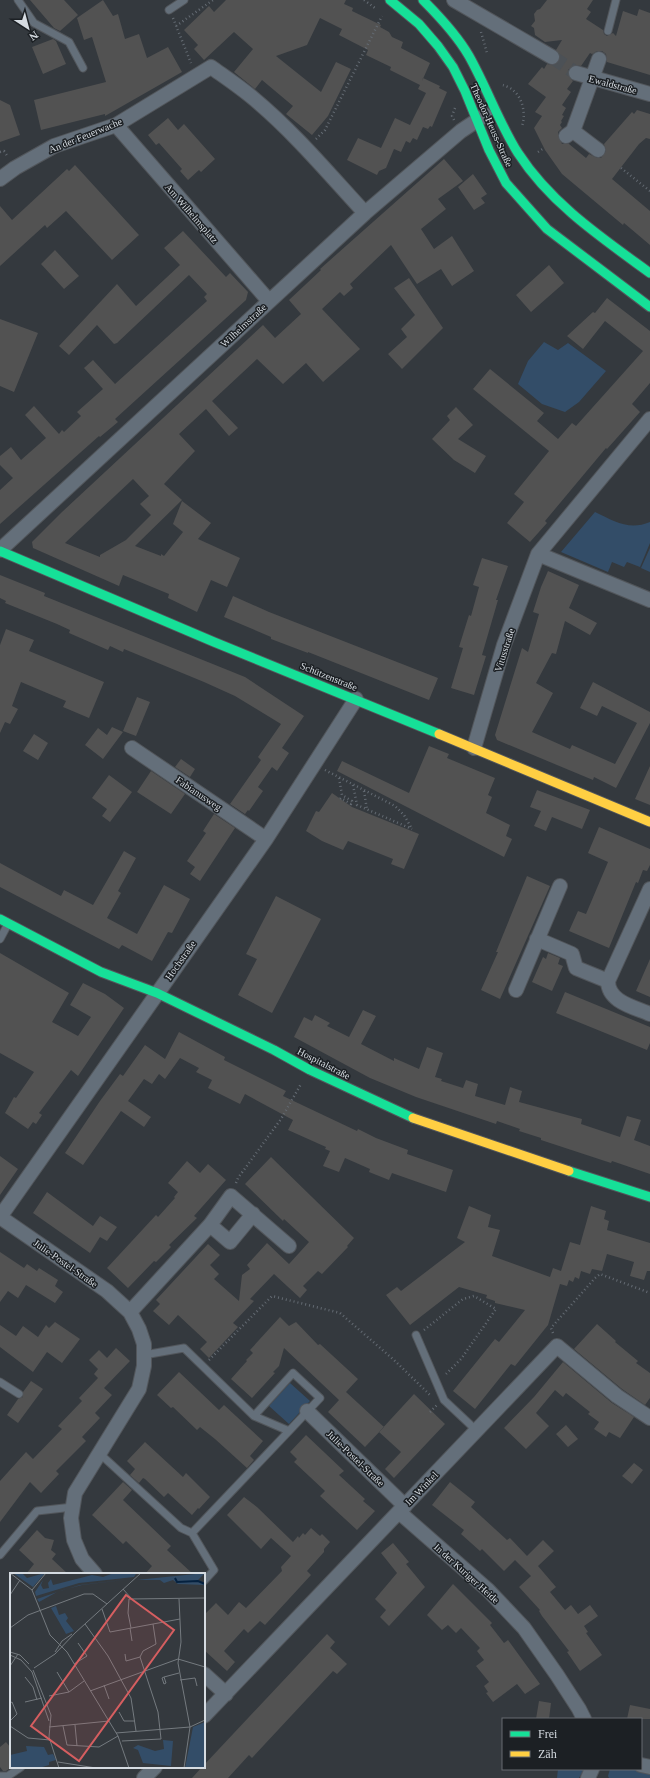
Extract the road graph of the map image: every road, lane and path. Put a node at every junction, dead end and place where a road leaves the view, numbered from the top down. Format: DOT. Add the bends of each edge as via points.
graph roads {
  1 [pos="18,0"];
  2 [pos="184,0"];
  3 [pos="213,0"];
  4 [pos="423,0"];
  5 [pos="454,0"];
  6 [pos="616,0"];
  7 [pos="395,1"];
  8 [pos="169,10"];
  9 [pos="382,15"];
  10 [pos="176,26"];
  11 [pos="480,29"];
  12 [pos="608,31"];
  13 [pos="552,57"];
  14 [pos="489,58"];
  15 [pos="599,59"];
  16 [pos="211,67"];
  17 [pos="84,68"];
  18 [pos="576,73"];
  19 [pos="593,79"];
  20 [pos="499,83"];
  21 [pos="650,94"];
  22 [pos="495,109"];
  23 [pos="476,120"];
  24 [pos="116,125"];
  25 [pos="522,128"];
  26 [pos="534,146"];
  27 [pos="544,148"];
  28 [pos="307,149"];
  29 [pos="598,150"];
  30 [pos="538,152"];
  31 [pos="542,157"];
  32 [pos="621,168"];
  33 [pos="0,179"];
  34 [pos="650,191"];
  35 [pos="365,213"];
  36 [pos="650,273"];
  37 [pos="269,301"];
  38 [pos="650,307"];
  39 [pos="650,419"];
  40 [pos="0,551"];
  41 [pos="538,554"];
  42 [pos="650,600"];
  43 [pos="356,699"];
  44 [pos="132,748"];
  45 [pos="474,748"];
  46 [pos="314,765"];
  47 [pos="339,778"];
  48 [pos="353,785"];
  49 [pos="364,791"];
  50 [pos="340,799"];
  51 [pos="368,810"];
  52 [pos="650,822"];
  53 [pos="266,839"];
  54 [pos="560,886"];
  55 [pos="650,889"];
  56 [pos="4,921"];
  57 [pos="0,939"];
  58 [pos="537,939"];
  59 [pos="608,981"];
  60 [pos="516,990"];
  61 [pos="157,993"];
  62 [pos="650,1014"];
  63 [pos="310,1070"];
  64 [pos="231,1196"];
  65 [pos="650,1197"];
  66 [pos="253,1214"];
  67 [pos="0,1217"];
  68 [pos="210,1225"];
  69 [pos="289,1246"];
  70 [pos="650,1293"];
  71 [pos="130,1312"];
  72 [pos="416,1335"];
  73 [pos="556,1346"];
  74 [pos="144,1355"];
  75 [pos="202,1367"];
  76 [pos="0,1382"];
  77 [pos="436,1383"];
  78 [pos="19,1394"];
  79 [pos="433,1397"];
  80 [pos="444,1408"];
  81 [pos="307,1411"];
  82 [pos="430,1412"];
  83 [pos="254,1416"];
  84 [pos="650,1418"];
  85 [pos="289,1431"];
  86 [pos="477,1431"];
  87 [pos="99,1454"];
  88 [pos="73,1507"];
  89 [pos="402,1509"];
  90 [pos="192,1533"];
  91 [pos="0,1555"];
  92 [pos="94,1573"];
  93 [pos="205,1580"];
  94 [pos="205,1675"];
  95 [pos="226,1694"];
  96 [pos="205,1715"];
  97 [pos="584,1718"];
  98 [pos="20,1768"];
  99 [pos="154,1768"];
  100 [pos="0,1776"];
  101 [pos="144,1778"];
  1 -- 17 [label="lane" via="34,23 68,42"];
  2 -- 8 [label="lane"];
  3 -- 10 [label="path"];
  4 -- 22 [label="main road, Theodor-Heuss-Straße" via="443,20 468,55"];
  5 -- 13 [label="street"];
  6 -- 12 [label="lane"];
  7 -- 23 [label="main road, Theodor-Heuss-Straße" via="419,24 453,67"];
  8 -- 10 [label="path"];
  9 -- 28 [label="path" via="325,130"];
  10 -- 16 [label="path" via="191,63"];
  11 -- 14 [label="path"];
  15 -- 19 [label="street"];
  16 -- 24 [label="street, An der Feuerwache"];
  16 -- 28 [label="street" via="254,99"];
  18 -- 19 [label="street, Ewaldstraße"];
  19 -- 21 [label="street, Ewaldstraße"];
  19 -- 29 [label="street" via="570,134"];
  20 -- 25 [label="path" via="514,90 520,99 524,109"];
  22 -- 23 [label="street, Wilhelmstraße"];
  22 -- 36 [label="main road, Theodor-Heuss-Straße" via="527,166 555,200"];
  23 -- 35 [label="street, Wilhelmstraße"];
  23 -- 38 [label="main road, Theodor-Heuss-Straße" via="506,183 547,229"];
  24 -- 33 [label="street, An der Feuerwache" via="54,146"];
  24 -- 37 [label="street, Am Wilhelmsplatz"];
  26 -- 30 [label="path"];
  27 -- 30 [label="path"];
  28 -- 35 [label="street"];
  30 -- 31 [label="path"];
  32 -- 34 [label="path"];
  35 -- 37 [label="street, Wilhelmstraße"];
  37 -- 40 [label="street, Wilhelmstraße"];
  39 -- 41 [label="street, Vitusstraße"];
  40 -- 43 [label="main road, Schützenstraße"];
  41 -- 42 [label="street"];
  41 -- 45 [label="street, Vitusstraße" via="504,645"];
  43 -- 45 [label="main road, Schützenstraße"];
  43 -- 46 [label="street, Hochstraße"];
  44 -- 53 [label="street, Fabianusweg"];
  45 -- 52 [label="main road, Schützenstraße"];
  46 -- 47 [label="path"];
  46 -- 53 [label="street, Hochstraße"];
  47 -- 48 [label="path"];
  47 -- 50 [label="path" via="342,795 352,801 351,804"];
  48 -- 49 [label="path"];
  48 -- 51 [label="path" via="357,806"];
  49 -- 51 [label="path"];
  49 -- 51 [label="path" via="395,806 412,829"];
  53 -- 61 [label="street, Hochstraße"];
  54 -- 58 [label="street"];
  55 -- 59 [label="street"];
  56 -- 57 [label="lane"];
  56 -- 61 [label="main road, Hospitalstraße" via="101,972"];
  58 -- 59 [label="street" via="572,954 576,968"];
  58 -- 60 [label="street"];
  59 -- 62 [label="street" via="608,990 612,996"];
  61 -- 63 [label="main road, Hospitalstraße"];
  61 -- 67 [label="street, Hochstraße"];
  63 -- 64 [label="path" via="281,1119 238,1178"];
  63 -- 65 [label="main road, Hospitalstraße" via="421,1122"];
  64 -- 66 [label="street"];
  64 -- 68 [label="street"];
  66 -- 68 [label="street" via="230,1242"];
  66 -- 69 [label="street"];
  67 -- 71 [label="street, Julie-Postel-Straße" via="107,1291"];
  68 -- 71 [label="street"];
  70 -- 73 [label="path" via="600,1274 551,1328"];
  71 -- 74 [label="street, Julie-Postel-Straße" via="144,1344"];
  72 -- 77 [label="lane"];
  72 -- 77 [label="path" via="463,1299 474,1296 496,1308 461,1359"];
  73 -- 84 [label="street" via="617,1396"];
  73 -- 86 [label="street, Im Winkel"];
  74 -- 75 [label="lane" via="184,1348"];
  74 -- 87 [label="street, Julie-Postel-Straße" via="139,1389"];
  75 -- 79 [label="path" via="272,1296 340,1313"];
  75 -- 83 [label="lane"];
  76 -- 78 [label="lane"];
  77 -- 86 [label="lane" via="444,1400"];
  80 -- 82 [label="path" via="438,1403"];
  81 -- 83 [label="lane" via="320,1398 293,1373"];
  81 -- 85 [label="lane"];
  81 -- 89 [label="street, Julie-Postel-Straße"];
  83 -- 85 [label="lane"];
  85 -- 90 [label="lane"];
  86 -- 89 [label="street, Im Winkel"];
  87 -- 88 [label="street, Julie-Postel-Straße" via="75,1493"];
  87 -- 90 [label="lane" via="180,1528"];
  88 -- 91 [label="lane" via="37,1511"];
  88 -- 92 [label="street, Julie-Postel-Straße" via="71,1518 74,1540 82,1559"];
  89 -- 95 [label="street, Im Winkel"];
  89 -- 97 [label="street, In der Kuriger Heide" via="488,1590 524,1628"];
  90 -- 93 [label="lane" via="214,1570"];
  94 -- 95 [label="street"];
  95 -- 96 [label="street, Im Winkel"];
  98 -- 100 [label="lane" via="8,1776"];
  99 -- 101 [label="street"];
}
